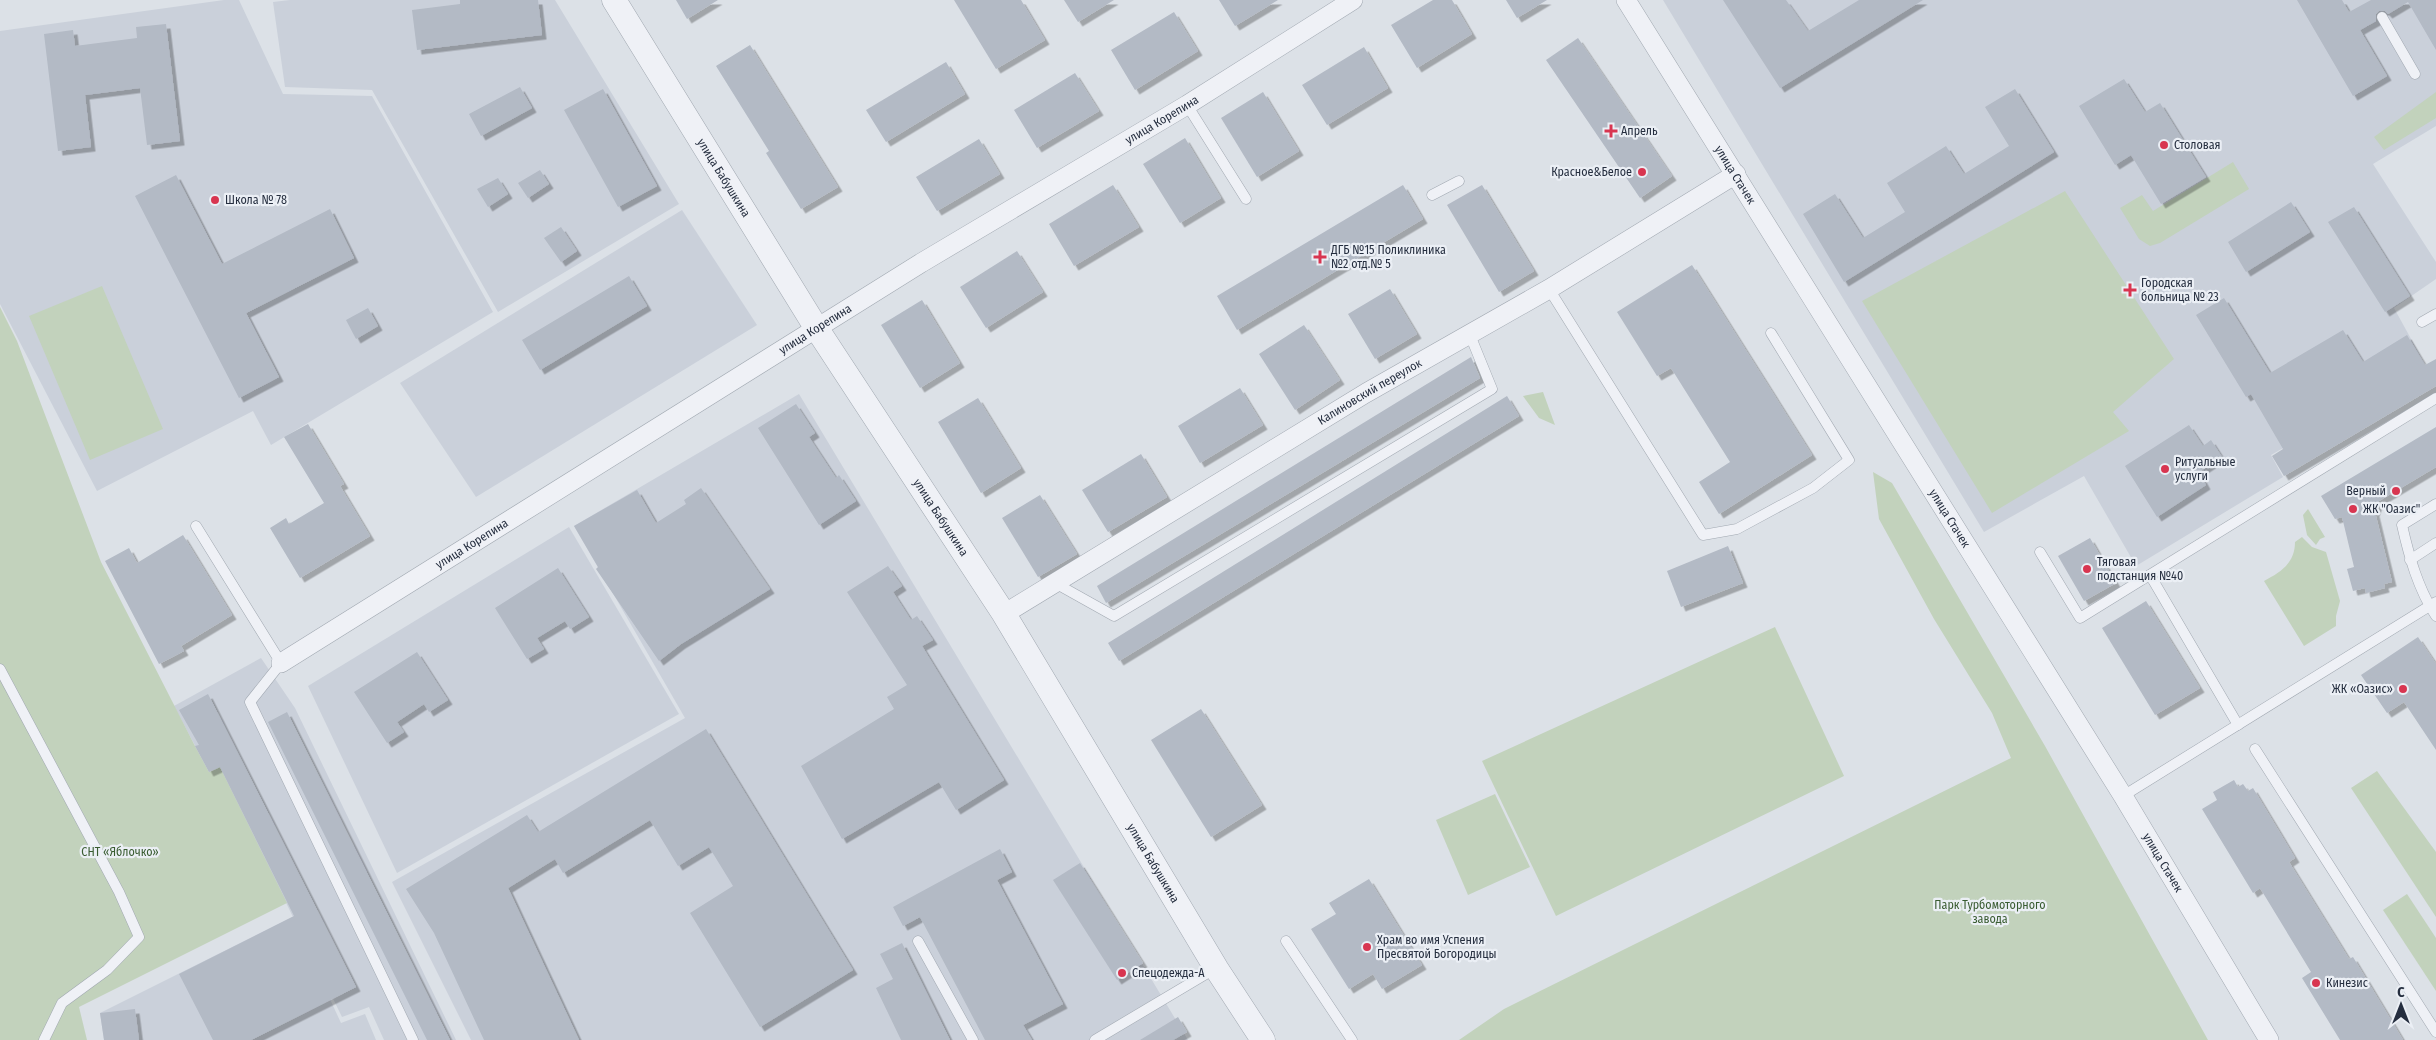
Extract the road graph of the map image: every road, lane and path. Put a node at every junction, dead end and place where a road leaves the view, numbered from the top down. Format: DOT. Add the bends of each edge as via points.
graph roads {
  1 [pos="614,0"];
  2 [pos="1353,0"];
  3 [pos="1626,0"];
  4 [pos="2382,17"];
  5 [pos="2415,74"];
  6 [pos="1187,105"];
  7 [pos="1736,174"];
  8 [pos="1459,181"];
  9 [pos="1432,195"];
  10 [pos="1246,199"];
  11 [pos="1549,289"];
  12 [pos="2436,314"];
  13 [pos="2422,322"];
  14 [pos="816,329"];
  15 [pos="1771,333"];
  16 [pos="1470,334"];
  17 [pos="2436,398"];
  18 [pos="2436,504"];
  19 [pos="196,526"];
  20 [pos="2436,543"];
  21 [pos="2040,552"];
  22 [pos="2410,560"];
  23 [pos="2150,575"];
  24 [pos="1055,583"];
  25 [pos="2433,604"];
  26 [pos="1004,614"];
  27 [pos="2436,616"];
  28 [pos="281,663"];
  29 [pos="0,669"];
  30 [pos="2238,724"];
  31 [pos="2255,749"];
  32 [pos="2124,796"];
  33 [pos="918,941"];
  34 [pos="1286,941"];
  35 [pos="1216,968"];
  36 [pos="2436,1032"];
  37 [pos="44,1040"];
  38 [pos="413,1040"];
  39 [pos="973,1040"];
  40 [pos="1096,1040"];
  41 [pos="1263,1040"];
  42 [pos="1352,1040"];
  43 [pos="2269,1040"];
  1 -- 14 [label="street, улица Бабушкина"];
  2 -- 6 [label="street, улица Корепина"];
  3 -- 7 [label="street, улица Стачек"];
  4 -- 5 [label="lane"];
  6 -- 10 [label="lane"];
  6 -- 14 [label="street, улица Корепина" via="1030,196"];
  7 -- 11 [label="street, Калиновский переулок"];
  7 -- 32 [label="street, улица Стачек"];
  8 -- 9 [label="lane"];
  11 -- 15 [label="lane" via="1703,535 1737,529 1813,488 1849,460"];
  11 -- 16 [label="street, Калиновский переулок"];
  12 -- 13 [label="lane"];
  14 -- 26 [label="street, улица Бабушкина"];
  14 -- 28 [label="street, улица Корепина"];
  16 -- 24 [label="street, Калиновский переулок"];
  16 -- 24 [label="lane" via="1492,389 1114,616"];
  17 -- 23 [label="lane"];
  18 -- 22 [label="lane" via="2402,525"];
  19 -- 28 [label="lane"];
  20 -- 22 [label="lane"];
  21 -- 23 [label="lane" via="2080,618"];
  22 -- 25 [label="lane"];
  23 -- 30 [label="lane"];
  24 -- 26 [label="street, Калиновский переулок"];
  25 -- 27 [label="lane"];
  25 -- 30 [label="lane"];
  26 -- 35 [label="street, улица Бабушкина"];
  28 -- 38 [label="lane" via="250,702"];
  29 -- 37 [label="lane" via="119,892 139,937 107,970 62,1003"];
  30 -- 32 [label="lane"];
  31 -- 36 [label="lane"];
  32 -- 43 [label="street, улица Стачек"];
  33 -- 39 [label="lane"];
  34 -- 42 [label="lane"];
  35 -- 40 [label="lane"];
  35 -- 41 [label="street, улица Бабушкина"];
}
